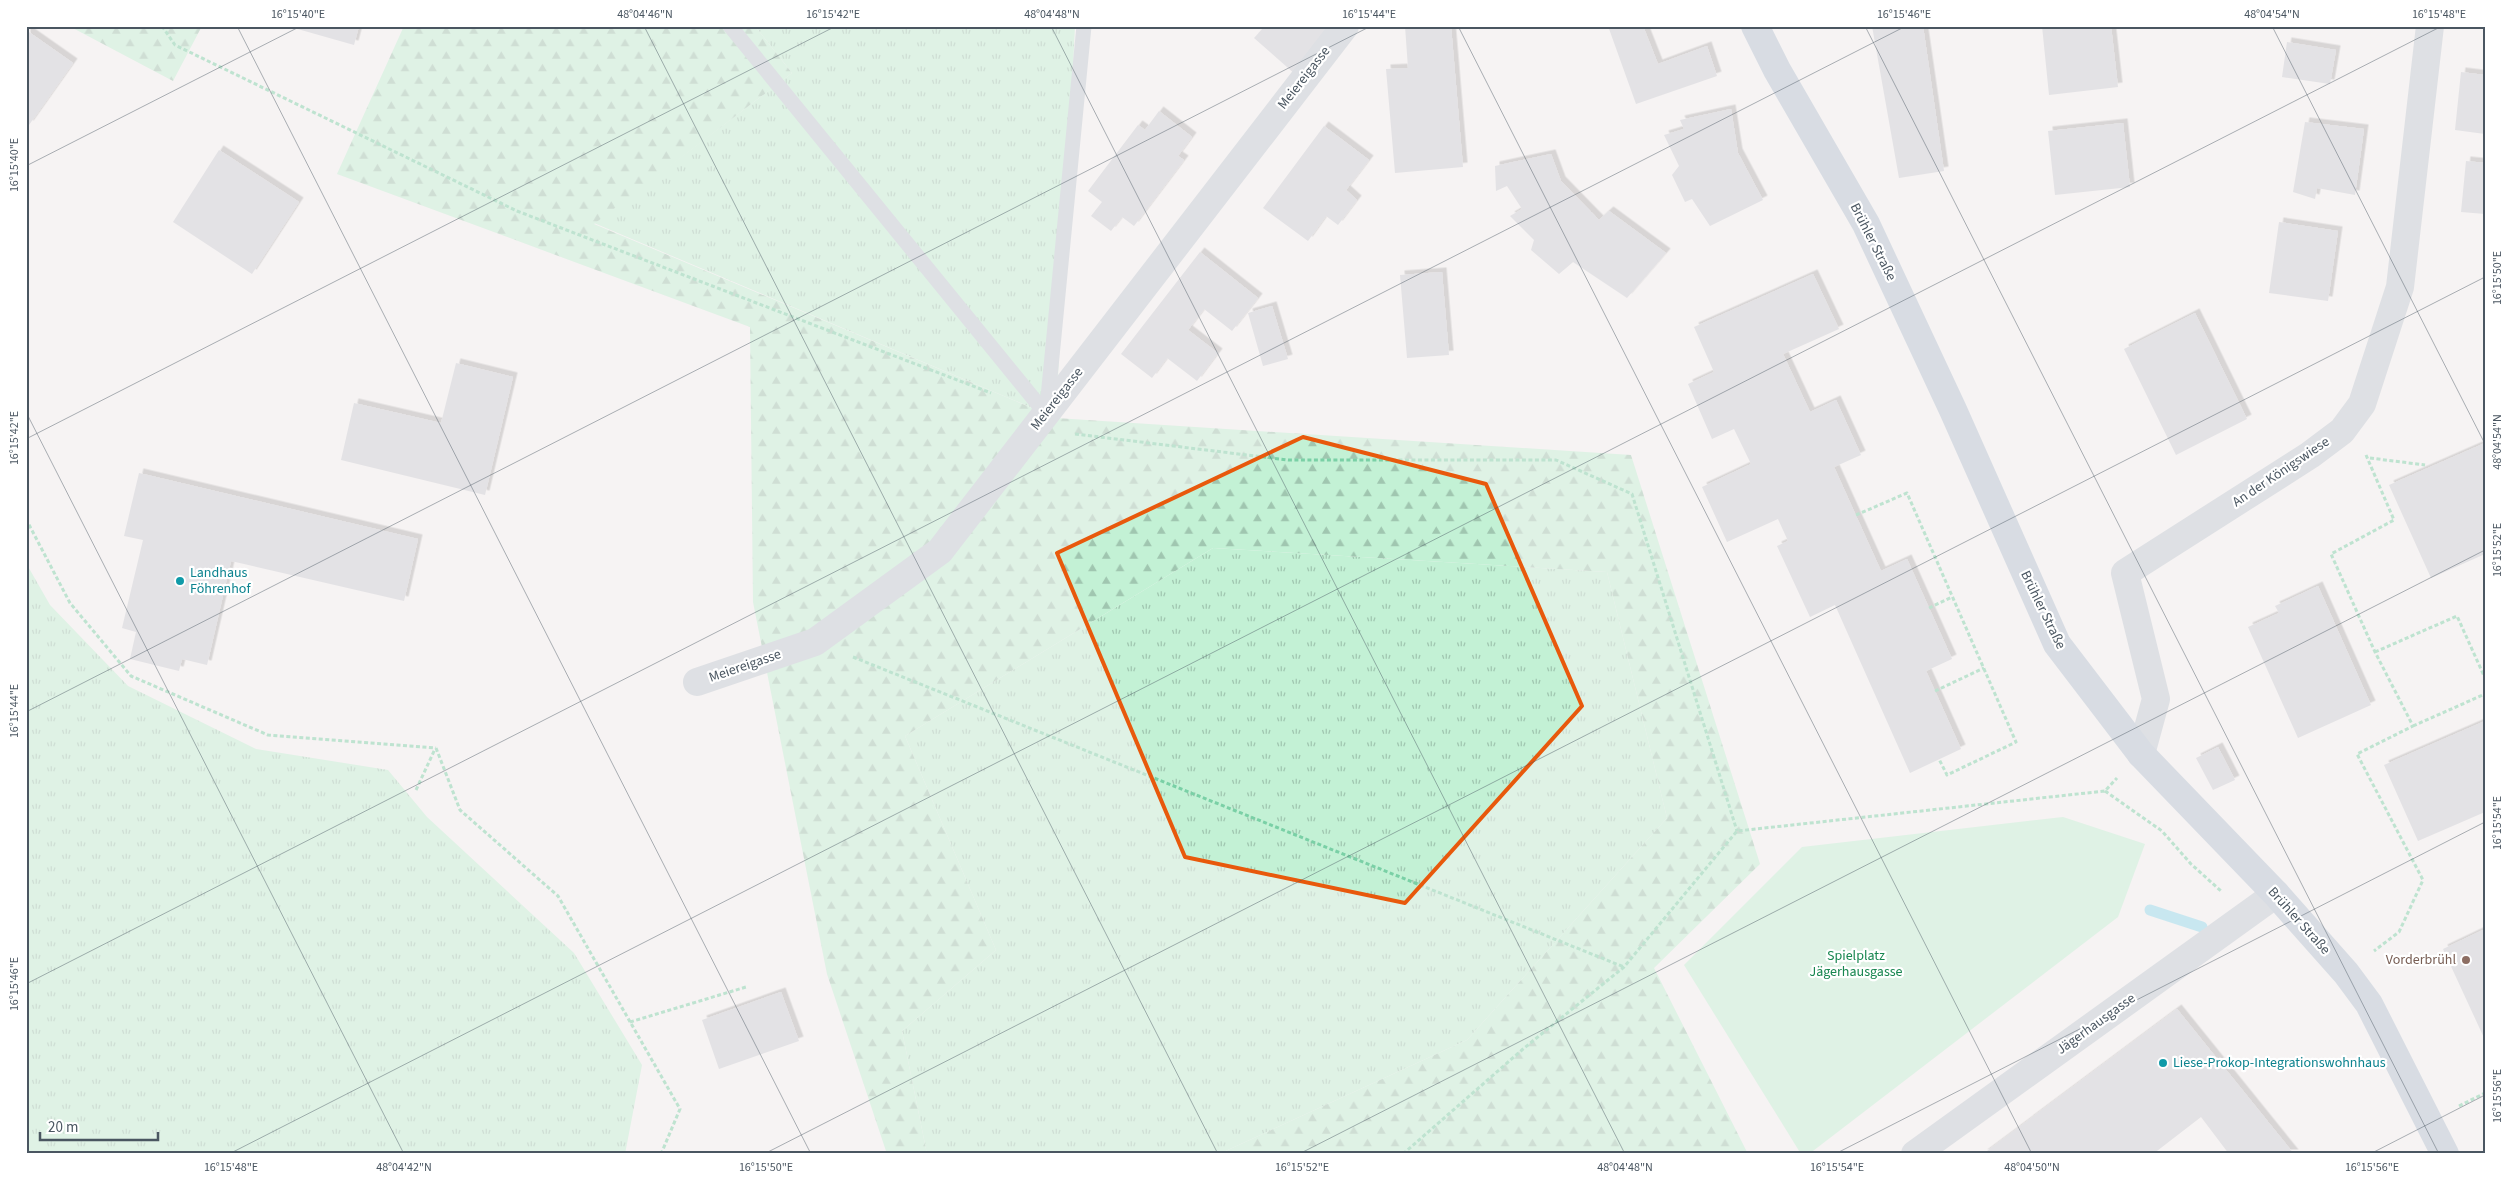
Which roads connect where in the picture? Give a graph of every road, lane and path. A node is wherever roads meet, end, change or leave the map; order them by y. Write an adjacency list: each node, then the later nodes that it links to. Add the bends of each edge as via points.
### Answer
1 (162, 26): 7 (path, via 175,45 517,211)
2 (730, 26): 7 (lane)
3 (1084, 26): 7 (lane)
4 (1345, 26): 7 (street, Meiereigasse)
5 (1755, 26): 24 (main road, Brühler Straße, via 1866,224 2057,644)
6 (2430, 26): 8 (street, An der Königswiese, via 2400,287 2362,404)
7 (1046, 414): 15 (street, Meiereigasse, via 940,551); 27 (path, via 1061,432 1288,460 1556,460 1632,494)
8 (2342, 431): 9 (path); 24 (street, An der Königswiese, via 2310,455 2125,573 2156,700)
9 (2369, 458): 10 (path); 16 (path, via 2394,520 2331,554)
10 (2425, 465)
11 (1856, 515): 13 (path, via 1907,493)
12 (26, 519): 23 (path, via 70,603 131,676 268,735)
13 (1952, 597): 14 (path); 17 (path)
14 (1929, 608)
15 (815, 642): 19 (street, Meiereigasse); 30 (path)
16 (2375, 652): 18 (path, via 2457,616); 22 (path)
17 (1984, 668): 20 (path); 25 (path, via 2016,742 1947,775)
18 (2485, 678)
19 (697, 682)
20 (1935, 691)
21 (2485, 694): 22 (path)
22 (2413, 726): 31 (path, via 2357,754 2423,880 2399,932)
23 (436, 748): 26 (path); 33 (path, via 460,810 558,896)
24 (2141, 754): 28 (main road, Brühler Straße)
25 (1939, 759)
26 (416, 790)
27 (1737, 831): 29 (path, via 2105,791 2162,831 2191,864); 30 (path)
28 (2276, 894): 29 (street, Jägerhausgasse); 31 (main road, Brühler Straße)
29 (2247, 915): 36 (street, Jägerhausgasse)
30 (1624, 967): 35 (path, via 1523,1049)
31 (2346, 973): 37 (main road, Brühler Straße, via 2369,1004)
32 (746, 987): 33 (path)
33 (630, 1022): 34 (path, via 680,1109)
34 (661, 1154)
35 (1403, 1154)
36 (1915, 1154)
37 (2444, 1154)

